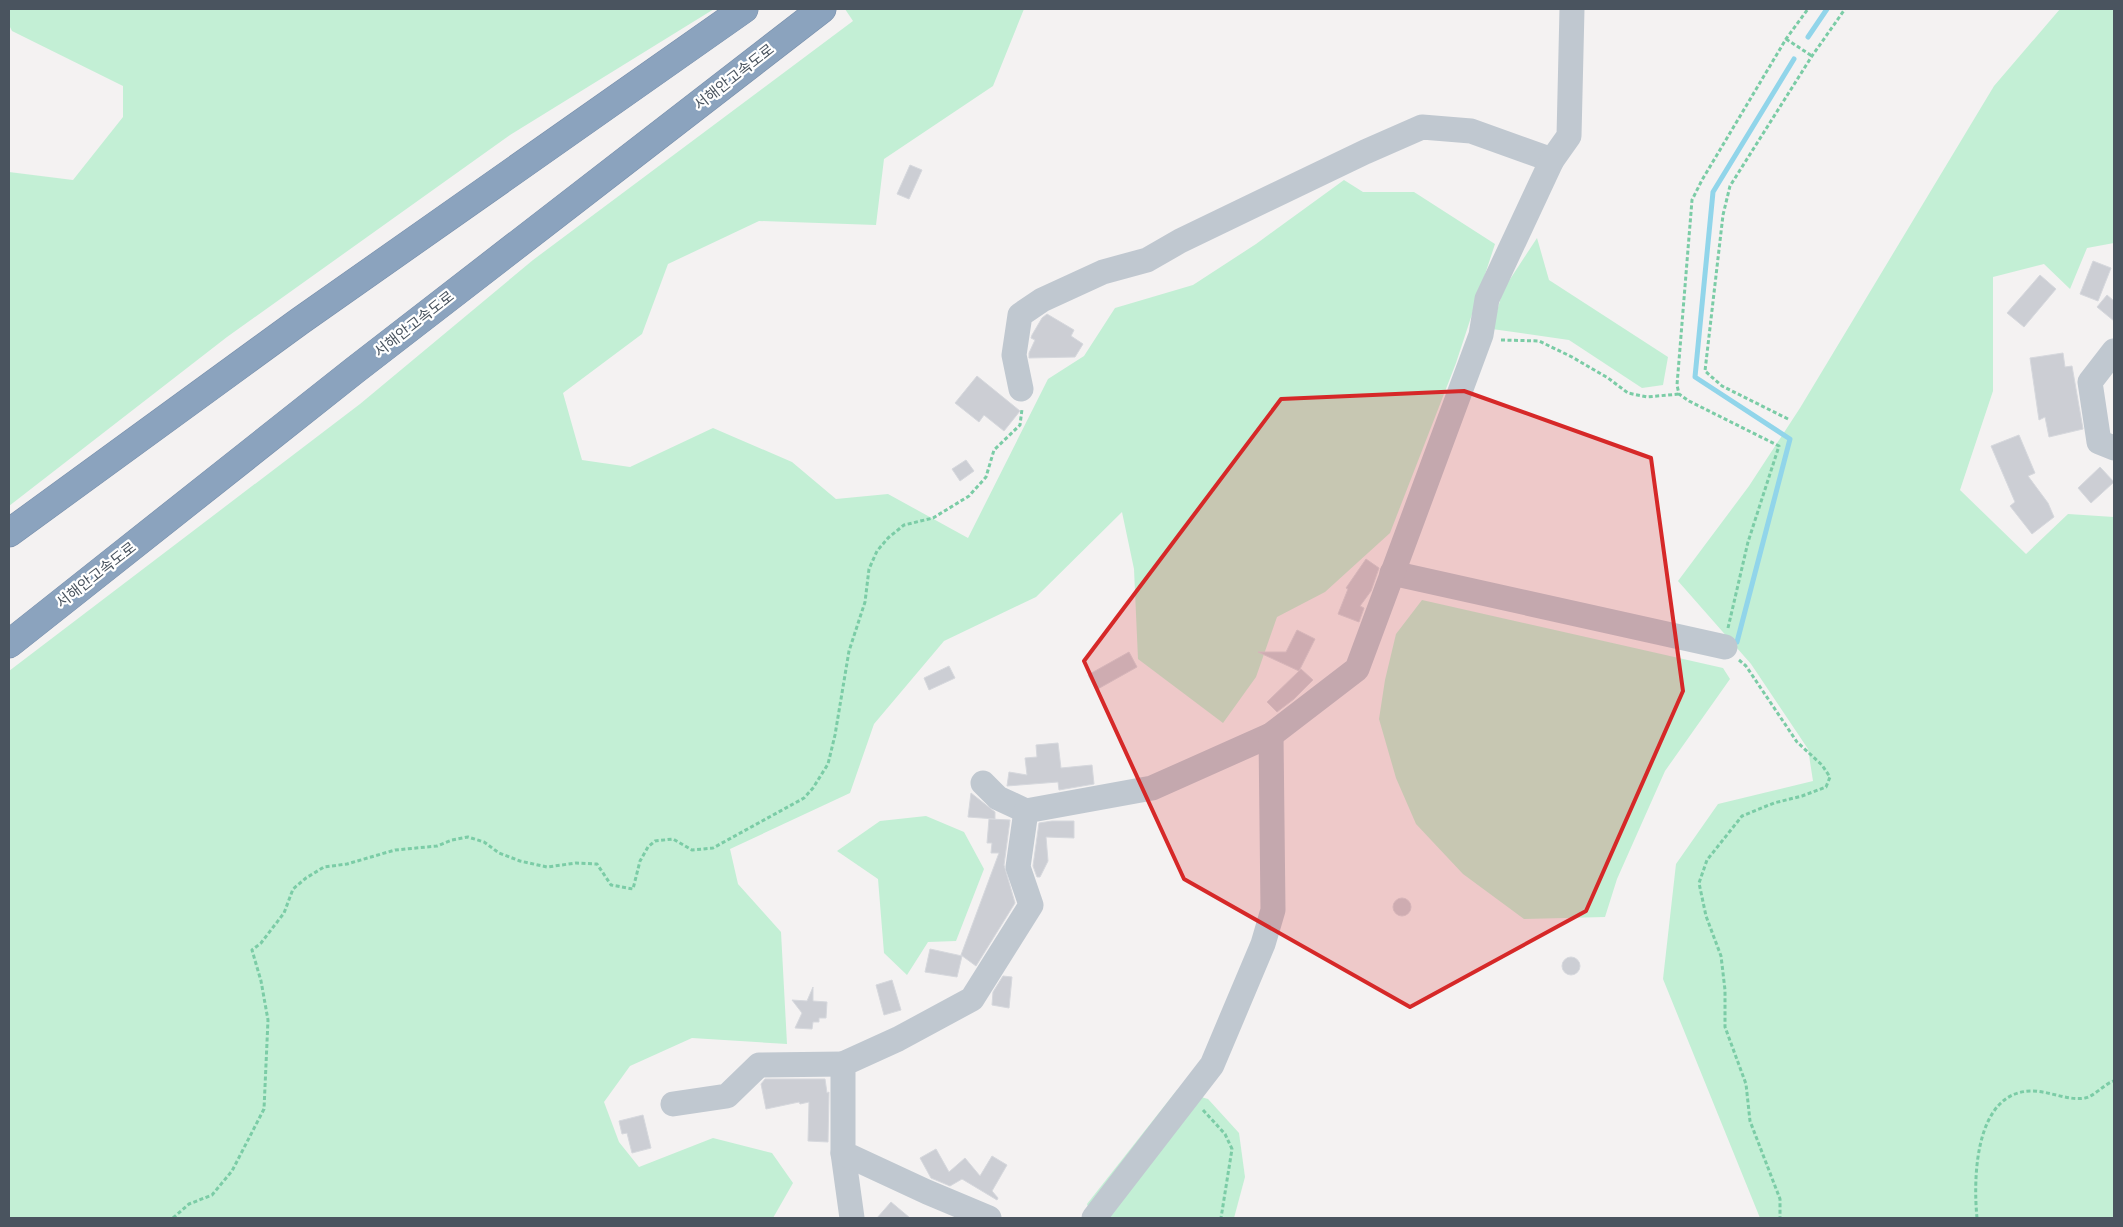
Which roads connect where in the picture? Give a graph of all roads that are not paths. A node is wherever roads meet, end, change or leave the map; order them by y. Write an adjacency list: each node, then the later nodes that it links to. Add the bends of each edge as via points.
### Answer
1 (744, 9): 8 (highway, via 300,321)
2 (822, 9): 10 (highway, 서해안고속도로, via 355,370)
3 (1572, 9): 4 (street, via 1569,136)
4 (1552, 160): 6 (street, via 1471,131 1422,127 1180,241 1147,260 1103,272 1042,300 1020,315 1014,355); 9 (street, via 1487,299 1480,336)
5 (2114, 351): 7 (street, via 2090,382 2099,442)
6 (1021, 389)
7 (2114, 448)
8 (9, 533)
9 (1392, 573): 11 (street); 12 (street, via 1356,669)
10 (9, 644)
11 (1725, 647)
12 (1271, 735): 14 (street, via 1152,788); 20 (street, via 1272,910 1263,944 1212,1065)
13 (983, 783): 14 (street, via 998,798)
14 (1026, 811): 15 (street, via 1018,867 1031,905 972,999)
15 (843, 1064): 16 (street, via 759,1065 727,1096); 17 (street)
16 (673, 1104)
17 (843, 1153): 18 (street); 19 (street)
18 (852, 1218)
19 (989, 1218)
20 (1094, 1218)

